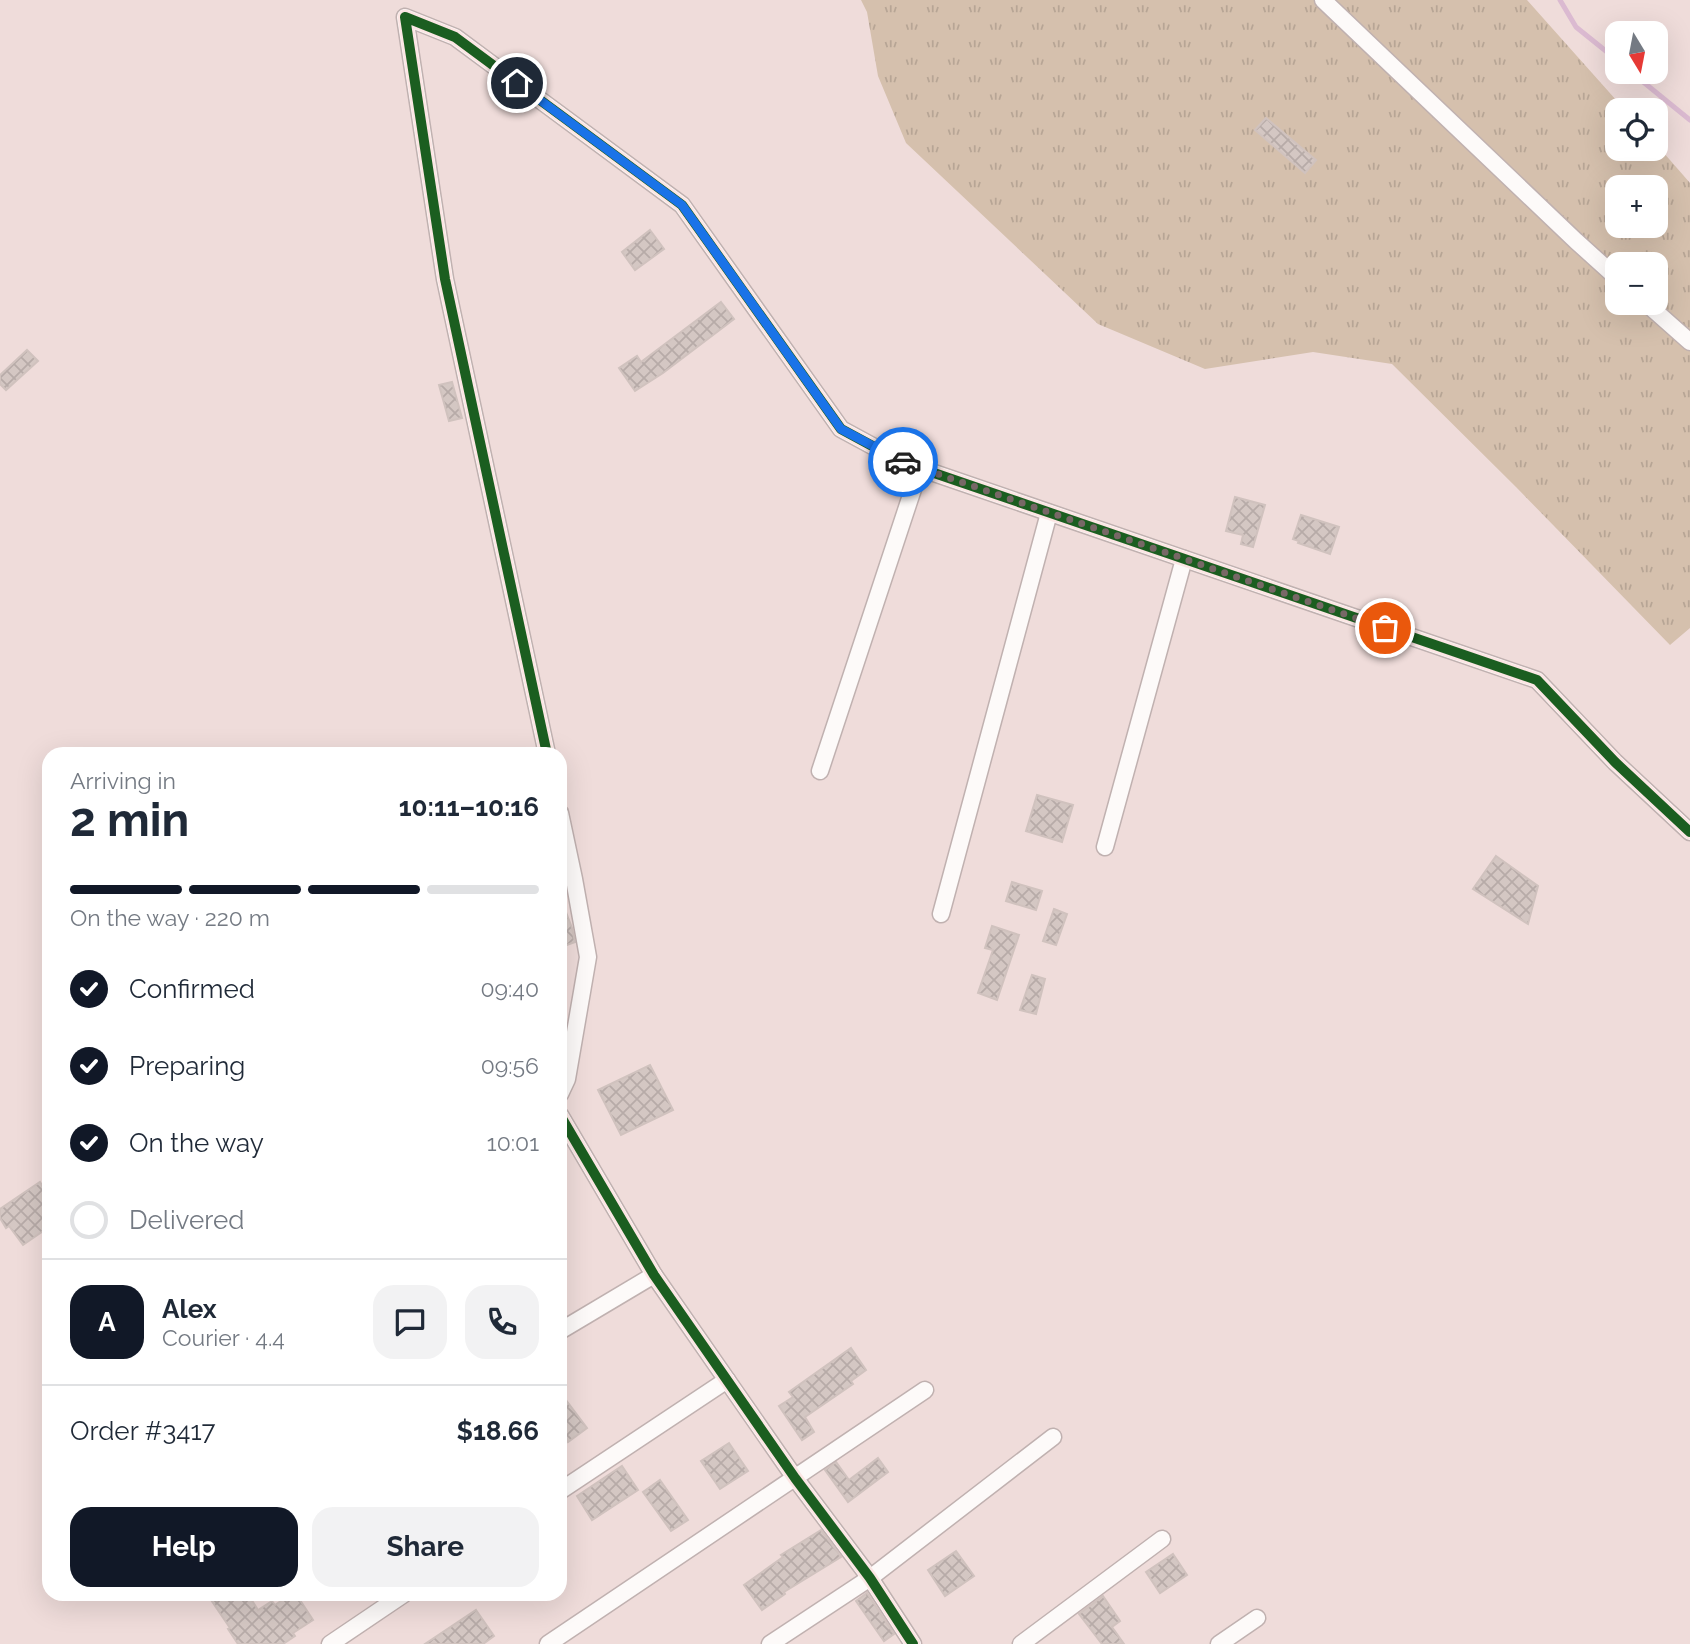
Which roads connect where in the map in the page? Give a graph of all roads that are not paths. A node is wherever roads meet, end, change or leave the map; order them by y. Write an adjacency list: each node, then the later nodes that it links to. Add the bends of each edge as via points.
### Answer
1 (1322, 0): 2 (street)
2 (1605, 267)
3 (1660, 315): 4 (street)
4 (1690, 342)
5 (920, 468): 6 (street); 8 (street, via 841,429 682,205 455,37 405,17 445,279); 9 (street)
6 (1049, 513): 7 (street); 13 (street)
7 (1184, 559): 10 (street, via 1536,680); 12 (street)
8 (545, 747)
9 (820, 771)
10 (1690, 832)
11 (567, 846): 14 (street, via 588,957)
12 (1105, 847)
13 (941, 914)
14 (567, 1079)
15 (567, 1127): 16 (street)
16 (654, 1275): 17 (street); 18 (street)
17 (567, 1327)
18 (727, 1380): 21 (street); 22 (street)
19 (925, 1390): 21 (street)
20 (1054, 1437): 24 (street)
21 (795, 1478): 24 (street); 28 (street)
22 (567, 1486)
23 (1162, 1539): 31 (street)
24 (870, 1578): 29 (street); 30 (street)
25 (394, 1601): 27 (street)
26 (1257, 1618): 32 (street)
27 (330, 1644)
28 (548, 1644)
29 (770, 1644)
30 (913, 1644)
31 (1021, 1644)
32 (1219, 1644)

